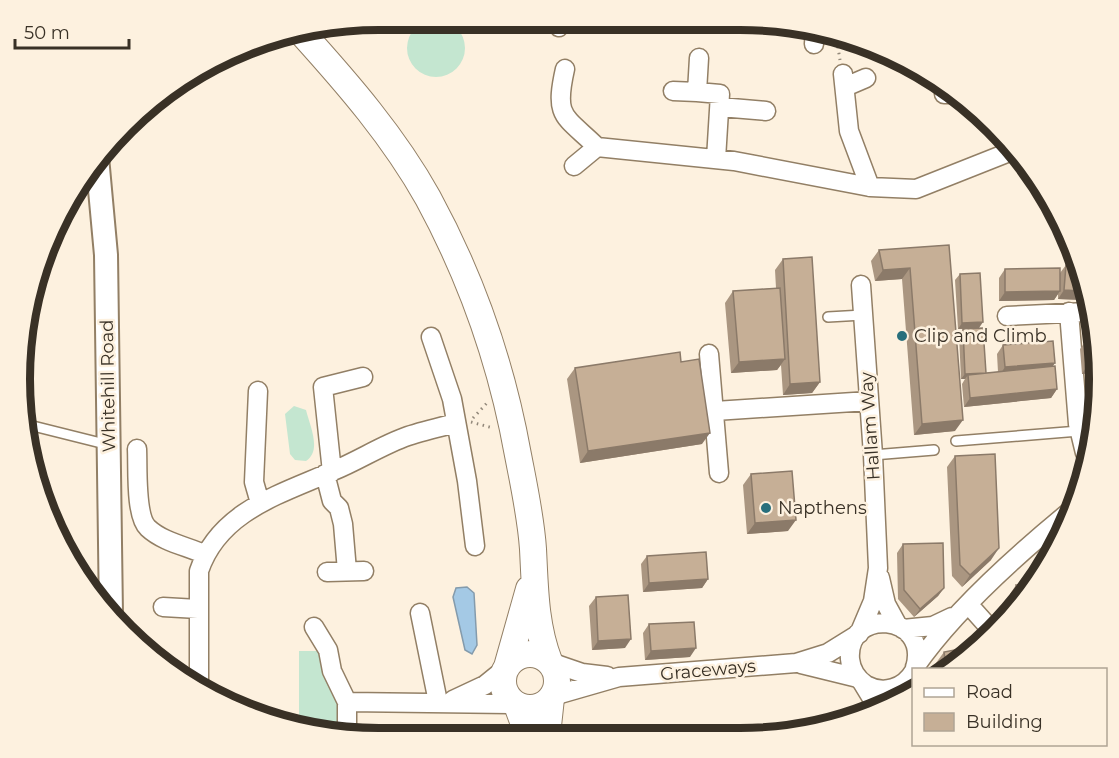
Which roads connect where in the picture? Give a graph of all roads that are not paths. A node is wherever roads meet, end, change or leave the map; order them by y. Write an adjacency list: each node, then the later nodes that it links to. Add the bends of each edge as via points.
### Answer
1 (306, 38): 41 (main road, via 390,140 427,197 457,256 498,368 518,453)
2 (699, 58): 6 (street)
3 (565, 69): 9 (street, via 558,97 565,117)
4 (866, 78): 14 (street, via 844,80 849,131)
5 (673, 91): 6 (street)
6 (698, 92): 7 (street, via 720,94)
7 (720, 106): 8 (street); 11 (street)
8 (766, 111)
9 (597, 147): 11 (street); 12 (street)
10 (1006, 153): 14 (street, via 916,189)
11 (716, 159): 14 (street)
12 (574, 166)
13 (98, 172): 31 (street, Whitehill Road, via 106,255)
14 (870, 187)
15 (861, 285): 17 (street, Hallam Way)
16 (1077, 312): 18 (street); 28 (street)
17 (863, 315): 19 (lane); 24 (street, Hallam Way)
18 (1006, 315)
19 (828, 317)
20 (431, 337): 26 (street)
21 (709, 354): 25 (street)
22 (363, 377): 35 (street, via 323,387)
23 (258, 391): 37 (street, via 254,482)
24 (869, 401): 25 (street); 34 (street, Hallam Way)
25 (715, 411): 36 (street)
26 (463, 422): 35 (street, via 407,437); 39 (street)
27 (33, 426): 31 (lane)
28 (1079, 431): 29 (lane); 30 (street)
29 (956, 441)
30 (1083, 444)
31 (109, 445): 44 (street, Whitehill Road)
32 (137, 449): 40 (street, via 140,516 147,528)
33 (934, 450): 34 (lane)
34 (873, 455): 42 (street, Hallam Way)
35 (329, 473): 37 (street); 43 (street, via 332,501 339,508 355,571)
36 (719, 473)
37 (260, 503): 40 (street, via 224,529)
38 (1059, 519): 45 (street)
39 (475, 546)
40 (204, 554): 47 (street, via 199,571)
41 (533, 567): 53 (main road, via 538,625); 55 (main road)
42 (878, 568): 51 (street, Hallam Way, via 886,604); 52 (street, Hallam Way, via 873,600)
43 (327, 572)
44 (111, 602)
45 (969, 605): 49 (street); 51 (street, via 933,626); 57 (street, via 935,640)
46 (163, 607): 47 (street)
47 (198, 609): 60 (street)
48 (420, 613): 65 (street)
49 (987, 626)
50 (314, 627): 64 (street, via 328,650 332,671)
51 (901, 627): 52 (street, via 881,622); 56 (street, via 916,646)
52 (858, 634): 54 (street, Graceways, via 828,653); 61 (street, via 852,643 850,661)
53 (550, 662): 55 (main road, via 528,654 514,658); 59 (street, Graceways, via 582,673); 62 (main road, via 557,678)
54 (796, 663): 59 (street, Graceways); 61 (street, Graceways, via 837,670)
55 (506, 667): 65 (street, via 475,692); 66 (main road, via 504,689)
56 (913, 668)
57 (915, 668)
58 (912, 672): 61 (street, via 902,684 886,690)
59 (619, 677): 62 (street, Graceways)
60 (199, 678)
61 (860, 680): 63 (street)
62 (552, 697): 66 (main road, via 535,707); 69 (main road)
63 (873, 701)
64 (347, 702): 65 (street); 67 (street)
65 (442, 702): 66 (street)
66 (517, 704): 68 (main road)
67 (347, 726)
68 (526, 728)
69 (549, 728)

